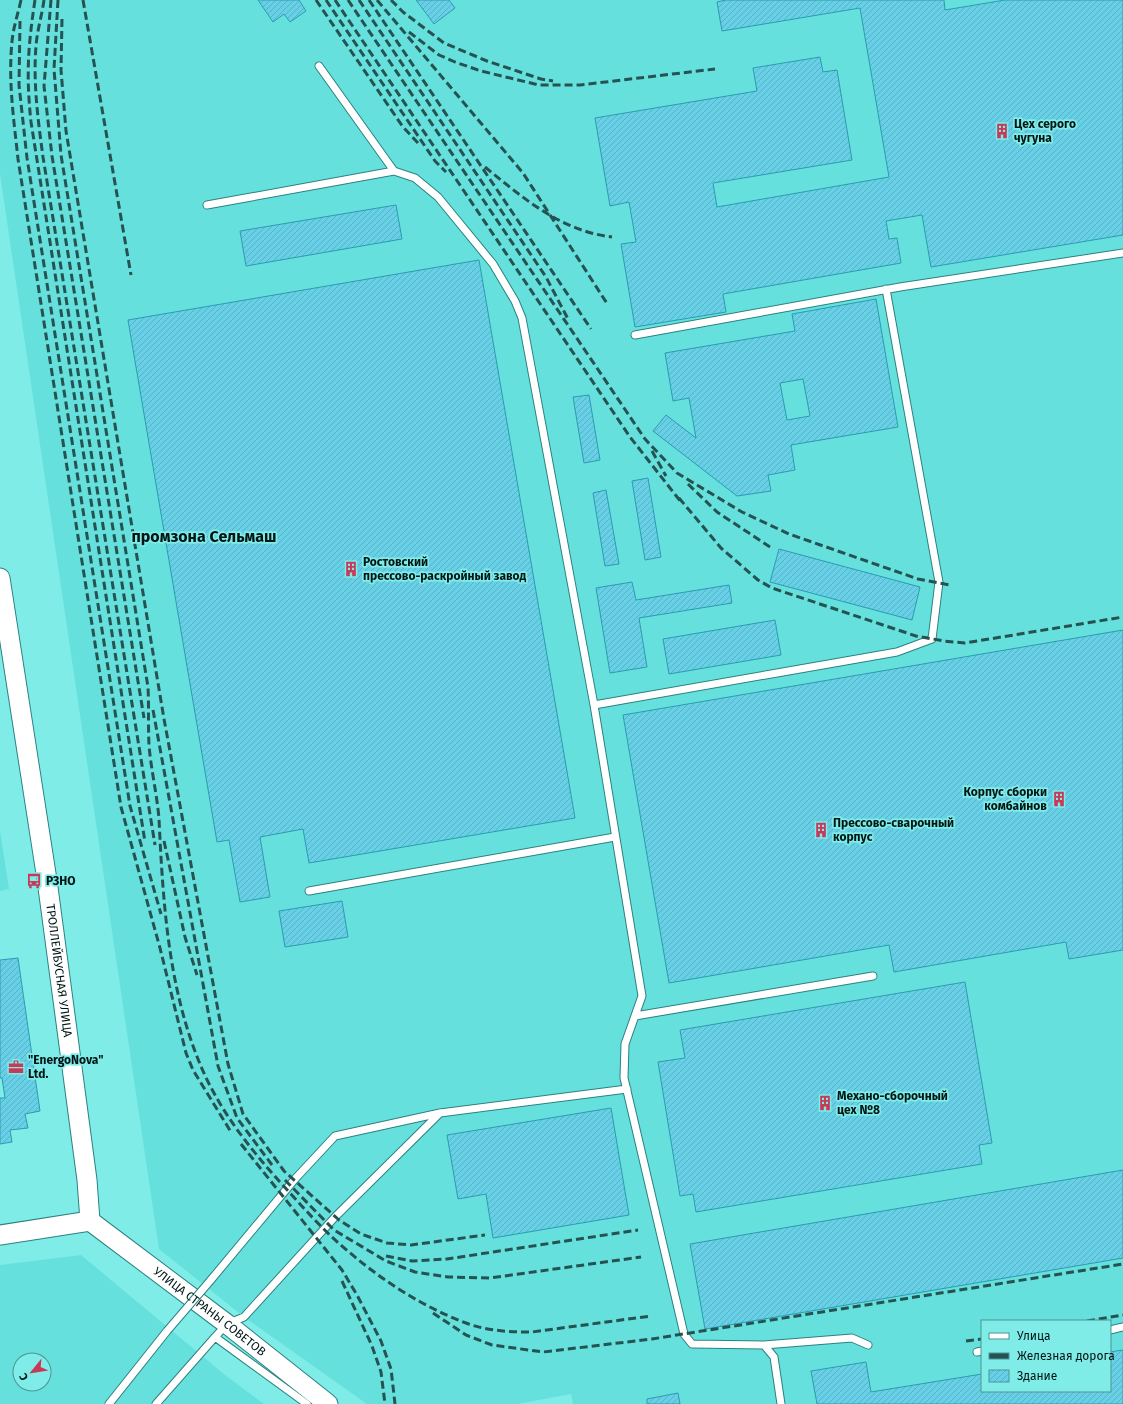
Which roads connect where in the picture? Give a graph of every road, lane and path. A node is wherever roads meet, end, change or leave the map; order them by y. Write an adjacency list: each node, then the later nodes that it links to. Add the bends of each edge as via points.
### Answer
1 (319, 66): 2 (lane)
2 (394, 171): 3 (lane); 8 (lane, via 415,178 438,197 493,264 522,318)
3 (207, 205)
4 (1123, 253): 5 (lane)
5 (886, 290): 6 (lane); 8 (lane, via 939,582 932,639 897,652)
6 (635, 335)
7 (0, 578): 15 (main road, ТРОЛЛЕЙБУСНАЯ УЛИЦА, via 47,880 87,1180)
8 (594, 705): 9 (lane)
9 (615, 837): 10 (lane); 12 (lane, via 642,996)
10 (309, 891)
11 (873, 976): 12 (lane)
12 (635, 1016): 13 (lane, via 625,1044 624,1078)
13 (627, 1088): 14 (lane); 20 (lane, via 684,1334 692,1344)
14 (440, 1113): 19 (lane, via 335,1217 244,1317); 22 (lane, bridge, via 335,1136 295,1179)
15 (90, 1221): 16 (main road); 19 (main road, УЛИЦА СТРАНЫ СОВЕТОВ)
16 (0, 1235)
17 (1123, 1327): 18 (lane)
18 (1111, 1330)
19 (221, 1331): 23 (lane); 24 (lane); 25 (main road, УЛИЦА СТРАНЫ СОВЕТОВ)
20 (764, 1345): 21 (lane, via 852,1338); 26 (lane, via 774,1357)
21 (868, 1345)
22 (109, 1404)
23 (156, 1404)
24 (307, 1404)
25 (328, 1404)
26 (781, 1404)

